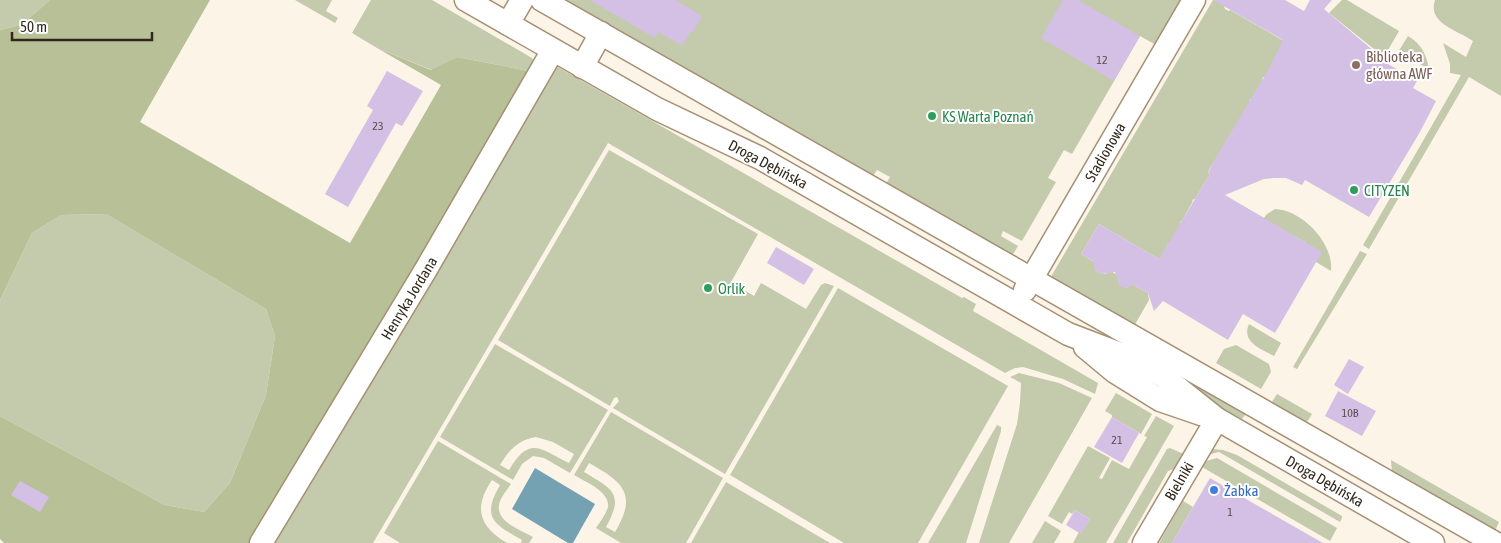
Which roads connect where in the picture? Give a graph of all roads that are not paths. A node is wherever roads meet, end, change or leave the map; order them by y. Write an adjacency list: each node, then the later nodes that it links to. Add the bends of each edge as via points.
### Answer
1 (466, 0): 5 (street, Droga Dębińska)
2 (522, 0): 5 (street)
3 (542, 0): 6 (street)
4 (1194, 0): 11 (street, Stadionowa)
5 (508, 24): 7 (street, Droga Dębińska)
6 (601, 33): 8 (street); 9 (street)
7 (553, 50): 8 (street, Droga Dębińska); 20 (street, Henryka Jordana)
8 (582, 67): 10 (street, Droga Dębińska, via 657,109 760,158)
9 (948, 230): 10 (street); 11 (street)
10 (933, 257): 12 (street, Droga Dębińska)
11 (1032, 278): 12 (street, Stadionowa); 13 (street)
12 (1016, 304): 14 (street, Droga Dębińska, via 1068,334 1115,372 1160,400)
13 (1260, 408): 15 (street); 16 (street)
14 (1216, 419): 15 (street, Droga Dębińska); 21 (street, Bielniki)
15 (1244, 435): 18 (street, Droga Dębińska)
16 (1358, 464): 17 (street); 18 (street)
17 (1377, 475): 19 (street); 23 (street)
18 (1342, 491): 19 (street, Droga Dębińska)
19 (1361, 502): 22 (street, Droga Dębińska)
20 (261, 543)
21 (1144, 543)
22 (1433, 543)
23 (1495, 543)

